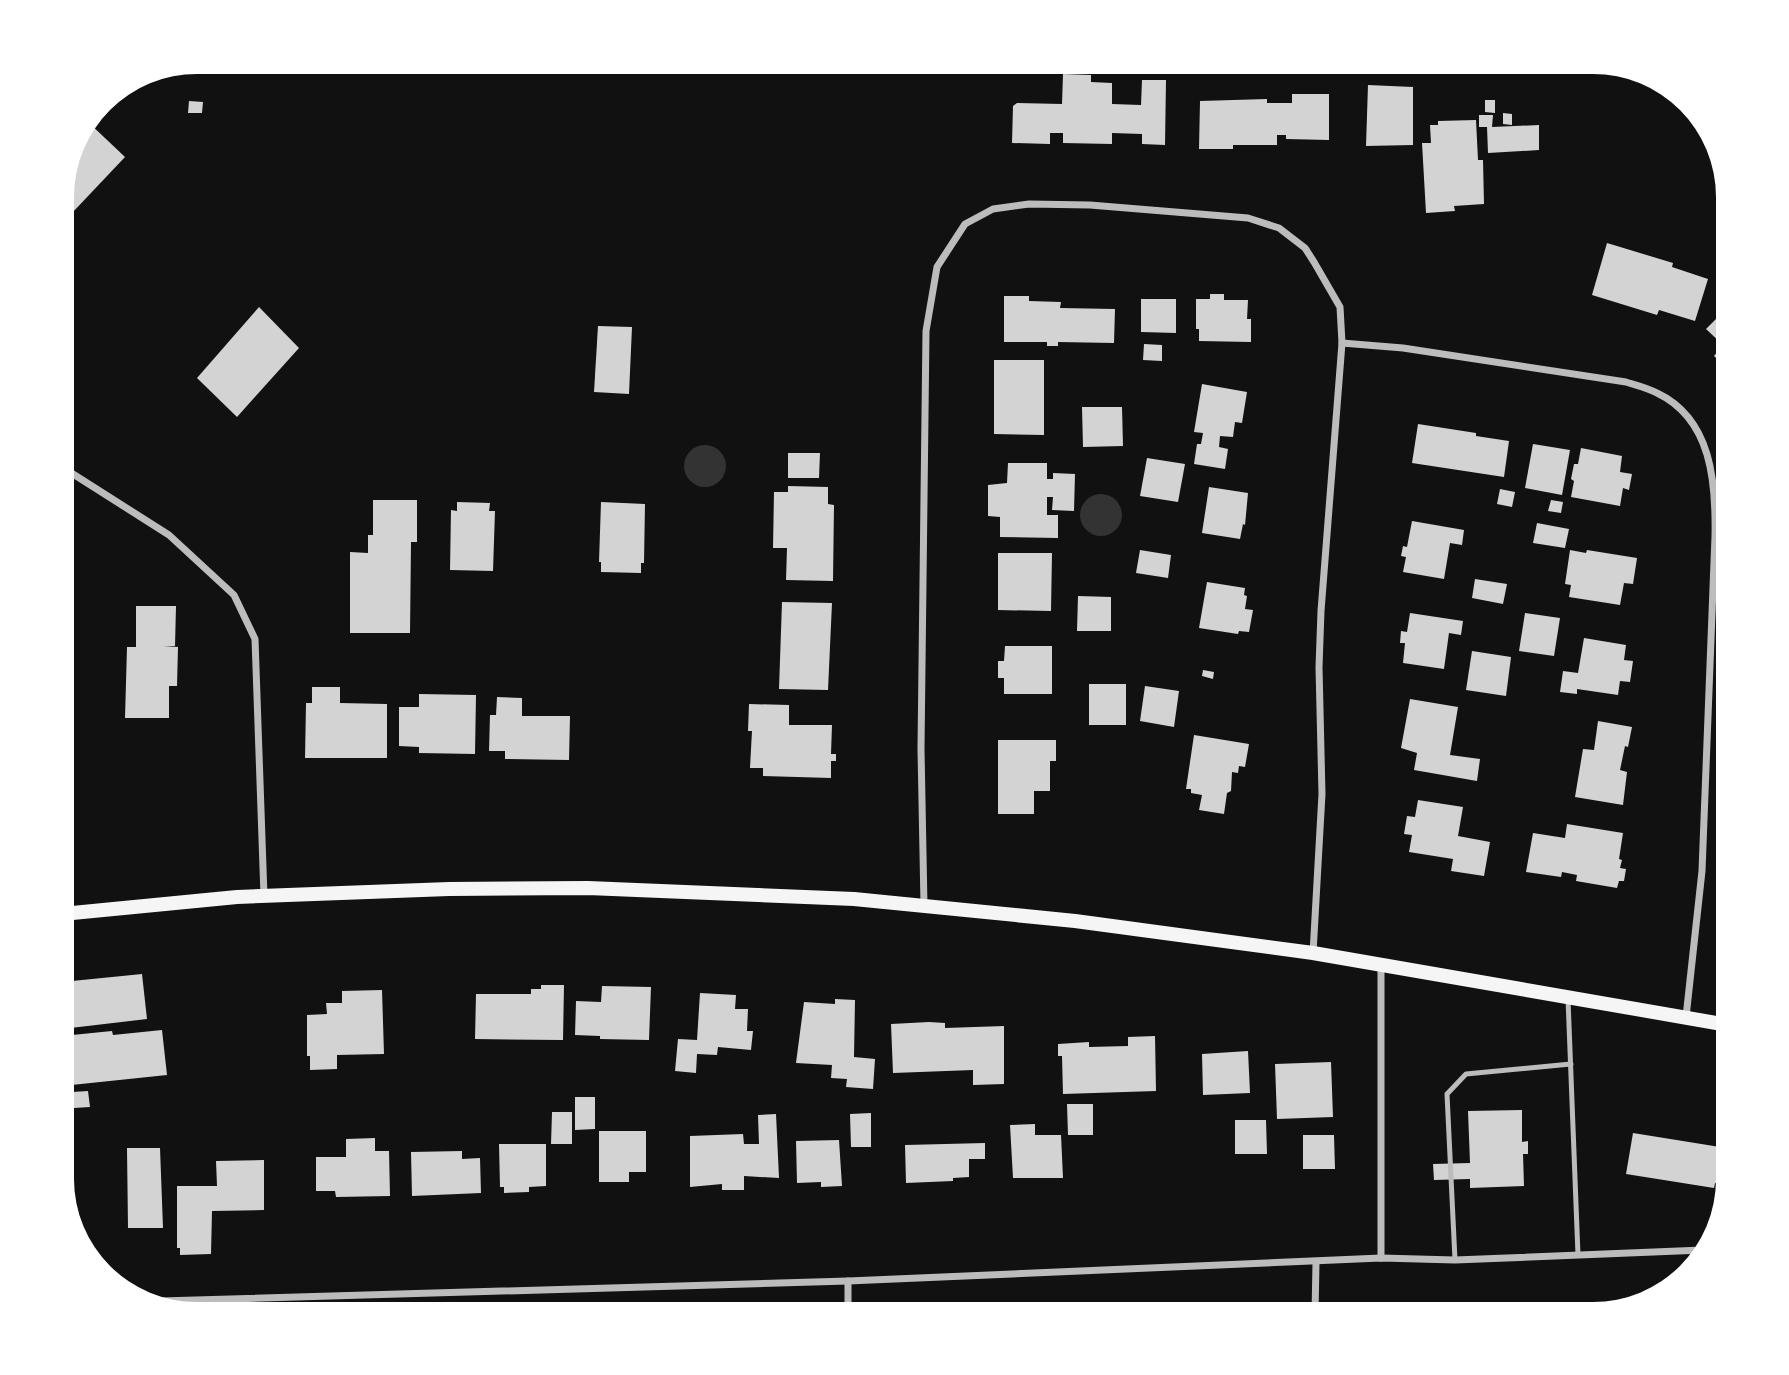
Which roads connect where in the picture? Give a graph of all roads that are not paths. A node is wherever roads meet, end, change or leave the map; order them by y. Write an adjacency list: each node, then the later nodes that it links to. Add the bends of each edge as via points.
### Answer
1 (1342, 344): 4 (street, via 1340,307 1305,248 1279,228 1248,218 1126,206 1029,204 993,209 965,224 937,267 926,331 921,749); 6 (street, via 1321,611 1322,794); 9 (street, via 1403,348 1626,382 1659,393 1691,422 1706,445 1715,508 1702,871)
2 (74, 475): 3 (street, via 169,535 234,595 255,639)
3 (264, 896): 4 (main road, via 588,888); 5 (main road)
4 (924, 905): 6 (main road)
5 (74, 913)
6 (1313, 953): 7 (main road)
7 (1381, 966): 8 (main road); 14 (street)
8 (1568, 998): 9 (main road); 11 (lane)
9 (1686, 1017): 10 (main road)
10 (1716, 1023)
11 (1571, 1064): 13 (lane); 15 (lane, via 1466,1074 1447,1094)
12 (1692, 1250): 13 (street)
13 (1578, 1255): 15 (street)
14 (1381, 1258): 15 (street); 16 (street)
15 (1455, 1259)
16 (1316, 1263): 17 (street); 21 (street)
17 (848, 1281): 18 (street); 20 (street)
18 (229, 1300): 19 (street)
19 (185, 1301)
20 (848, 1302)
21 (1315, 1302)

